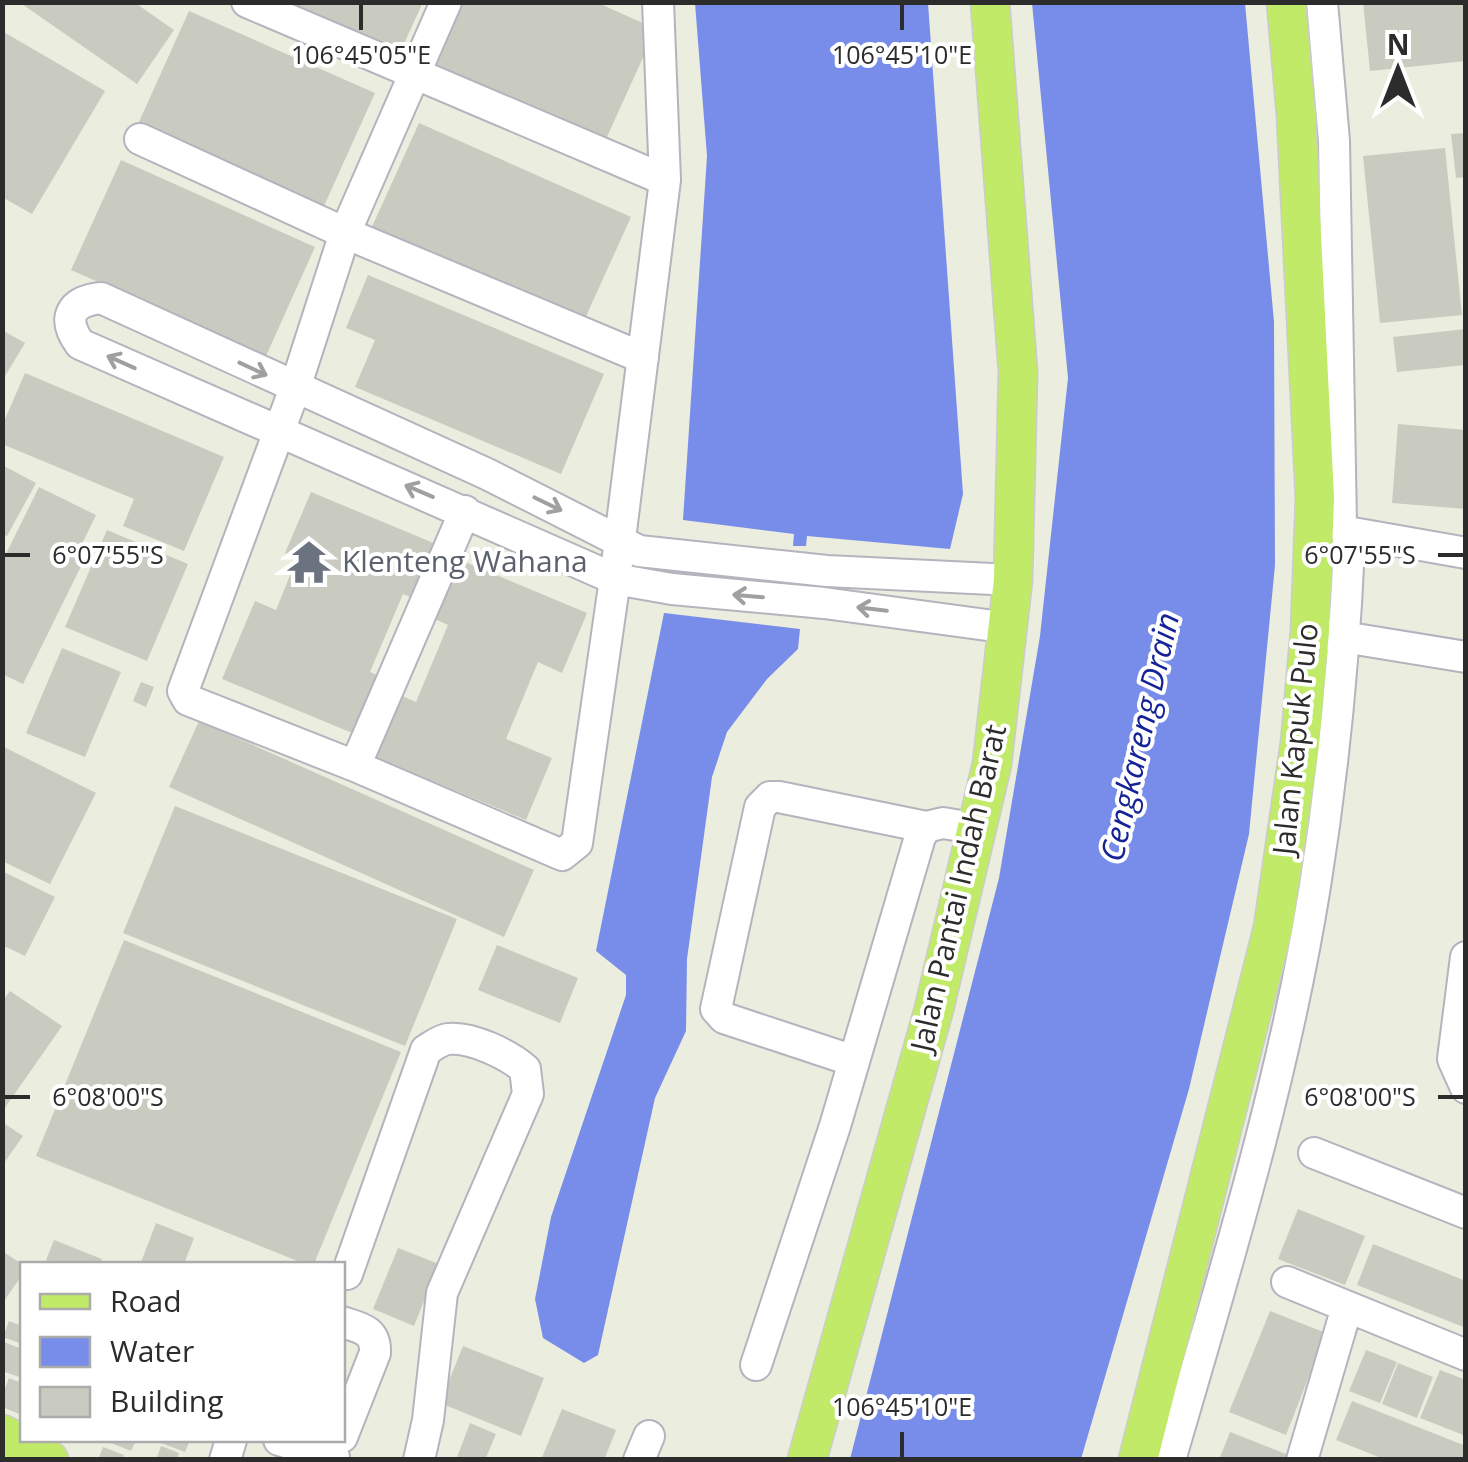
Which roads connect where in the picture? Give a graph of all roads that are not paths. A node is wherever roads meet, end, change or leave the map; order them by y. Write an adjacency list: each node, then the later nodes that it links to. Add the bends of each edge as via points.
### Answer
1 (248, 2): 7 (street)
2 (446, 2): 7 (street)
3 (658, 2): 9 (street)
4 (990, 2): 19 (main road, Jalan Pantai Indah Barat, via 1018,372)
5 (1286, 2): 15 (main road, Jalan Kapuk Pulo)
6 (1322, 2): 15 (street, via 1334,141)
7 (415, 74): 9 (street); 10 (street)
8 (140, 139): 10 (street)
9 (665, 180): 11 (street)
10 (344, 233): 11 (street); 12 (street)
11 (643, 358): 16 (street)
12 (295, 388): 13 (street); 13 (street, one-way to 12, via 80,344 72,334 74,307 101,298); 16 (street, one-way to 16)
13 (277, 431): 14 (street, one-way to 13); 23 (street, via 184,695)
14 (465, 511): 18 (street); 23 (street)
15 (1335, 518): 17 (street); 21 (main road, Jalan Kapuk Pulo)
16 (620, 541): 18 (street); 19 (street, via 639,552 678,558)
17 (1466, 553)
18 (615, 579): 20 (street, one-way to 18); 23 (street, via 577,843 570,851 562,855)
19 (1013, 580): 20 (main road, Jalan Pantai Indah Barat)
20 (1009, 628): 25 (main road, Jalan Pantai Indah Barat)
21 (1328, 635): 22 (street); 45 (main road, Jalan Kapuk Pulo, via 1300,743 1273,928); 46 (street, Jalan Kapuk Pulo, via 1334,746 1314,889 1287,1023)
22 (1466, 657)
23 (355, 766)
24 (926, 826): 25 (street); 27 (street); 27 (street, via 779,796 760,807 716,1009 724,1018)
25 (978, 828): 44 (main road, Jalan Pantai Indah Barat, via 934,1010)
26 (1466, 957): 28 (street, via 1453,1059)
27 (854, 1061): 36 (street)
28 (1466, 1088)
29 (1314, 1153): 30 (street)
30 (1466, 1214)
31 (346, 1274): 43 (street, via 426,1050 445,1039 463,1040 515,1060 525,1069 528,1094 442,1293)
32 (1287, 1282): 33 (street)
33 (1347, 1307): 35 (street); 41 (street)
34 (345, 1323): 37 (street, via 367,1330 376,1342)
35 (1466, 1355)
36 (756, 1365)
37 (345, 1430)
38 (2, 1434): 42 (main road)
39 (294, 1442): 40 (street)
40 (338, 1448)
41 (1313, 1456)
42 (49, 1460)
43 (419, 1460)
44 (807, 1460)
45 (1138, 1460)
46 (1170, 1460)

